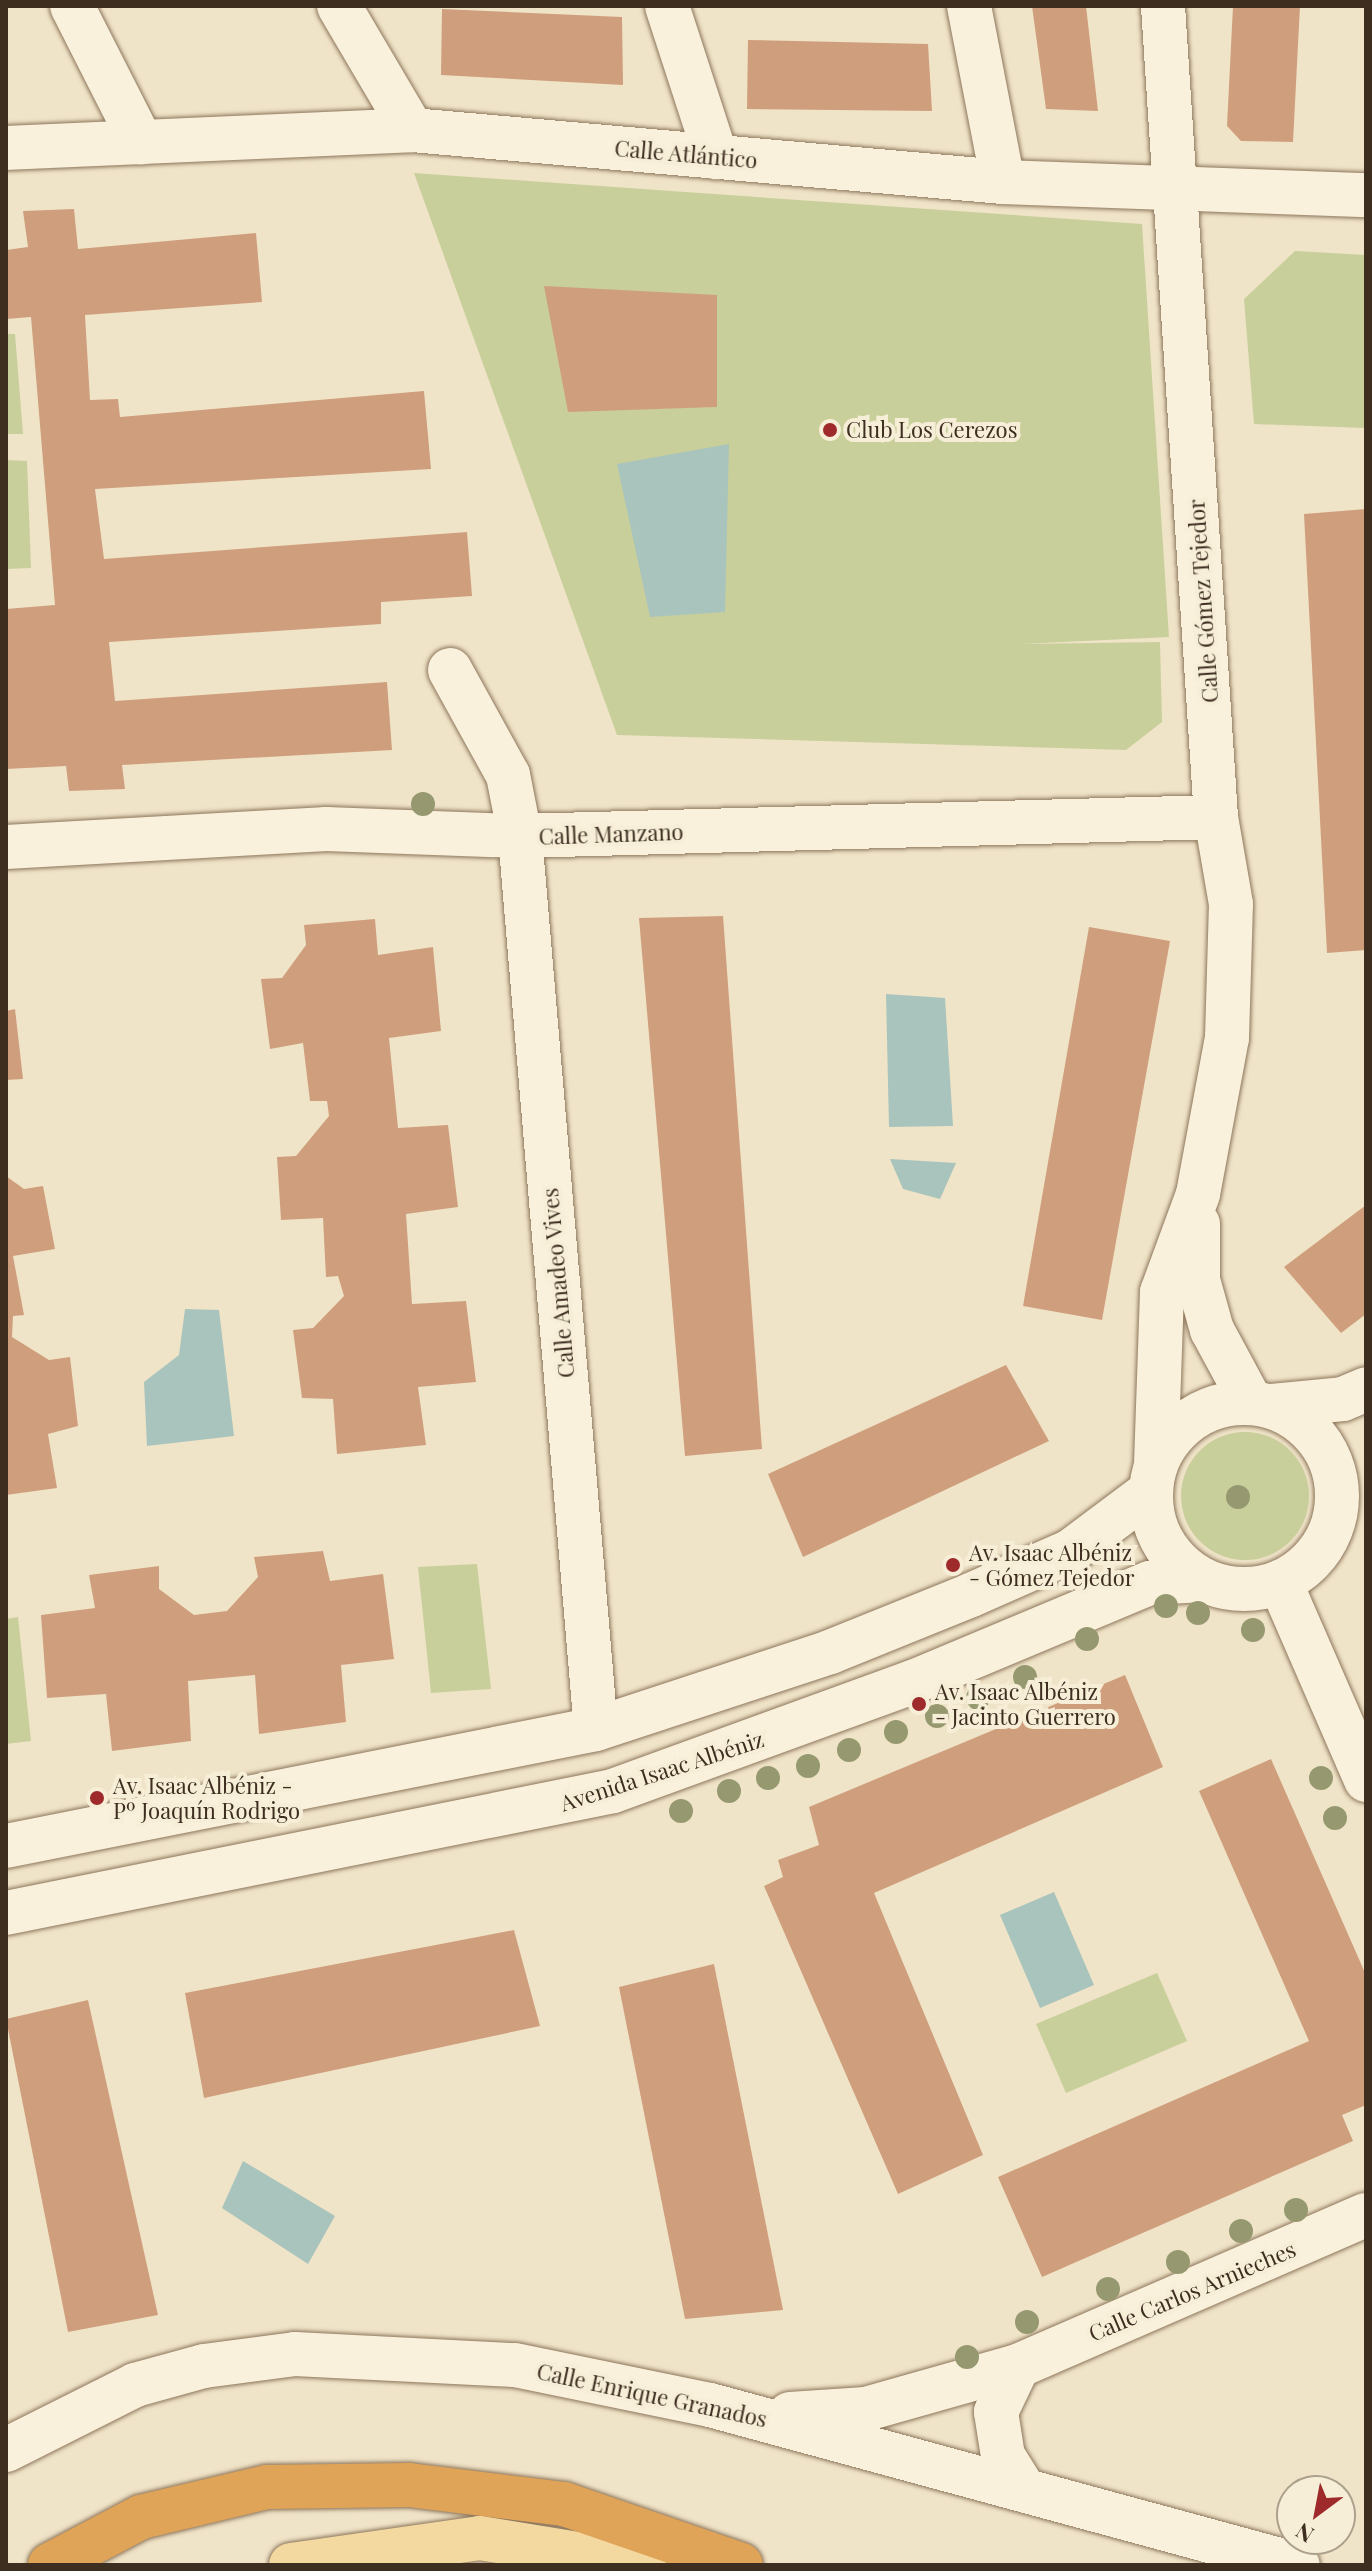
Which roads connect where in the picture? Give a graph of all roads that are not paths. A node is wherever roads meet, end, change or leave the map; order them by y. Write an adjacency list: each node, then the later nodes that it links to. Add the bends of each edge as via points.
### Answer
1 (72, 6): 7 (street)
2 (339, 6): 6 (street)
3 (667, 6): 9 (street)
4 (969, 6): 10 (street)
5 (1163, 6): 11 (street, Calle Gómez Tejedor)
6 (412, 130): 7 (street, Calle Atlántico); 9 (street, Calle Atlántico)
7 (141, 142): 8 (street, Calle Atlántico)
8 (6, 148)
9 (716, 157): 10 (street, Calle Atlántico)
10 (1003, 182): 11 (street, Calle Atlántico)
11 (1171, 193): 12 (street, Calle Atlántico); 14 (street, Calle Gómez Tejedor)
12 (1366, 195)
13 (450, 670): 15 (street, Calle Amadeo Vives, via 508,775)
14 (1216, 817): 15 (street, Calle Manzano); 17 (street, Calle Gómez Tejedor, via 1231,904 1227,1038)
15 (520, 836): 16 (street, Calle Manzano, via 326,829); 24 (street, Calle Amadeo Vives)
16 (6, 847)
17 (1198, 1194): 19 (street, Calle Gómez Tejedor, via 1198,1280 1212,1330); 21 (street, Calle Gómez Tejedor, via 1162,1292)
18 (1366, 1389): 19 (street, via 1343,1399)
19 (1261, 1404): 20 (street, via 1315,1434); 21 (street, via 1193,1417)
20 (1351, 1470): 23 (street, via 1326,1541 1307,1566)
21 (1153, 1478): 22 (street, via 1164,1543); 24 (street, via 1071,1551 830,1652)
22 (1203, 1580): 23 (street, via 1255,1589); 27 (street, Avenida Isaac Albéniz, via 1150,1583 913,1682 613,1791)
23 (1280, 1582): 25 (street)
24 (596, 1729): 26 (street)
25 (1366, 1780)
26 (6, 1846)
27 (6, 1913)
28 (1366, 2215): 29 (street, Calle Carlos Arnieches)
29 (1018, 2366): 30 (street, Calle Carlos Arnieches, via 866,2409 791,2414); 32 (street, via 996,2412 1003,2456)
30 (710, 2405): 31 (street, Calle Enrique Granados, via 515,2365 295,2354 135,2385); 32 (street, Calle Enrique Granados)
31 (6, 2450)
32 (1023, 2488): 37 (street, Calle Enrique Granados)
33 (50, 2565): 36 (highway, via 141,2517 267,2487 409,2485 564,2504)
34 (291, 2565): 35 (main road, via 480,2538)
35 (645, 2565)
36 (741, 2565)
37 (1298, 2565)

